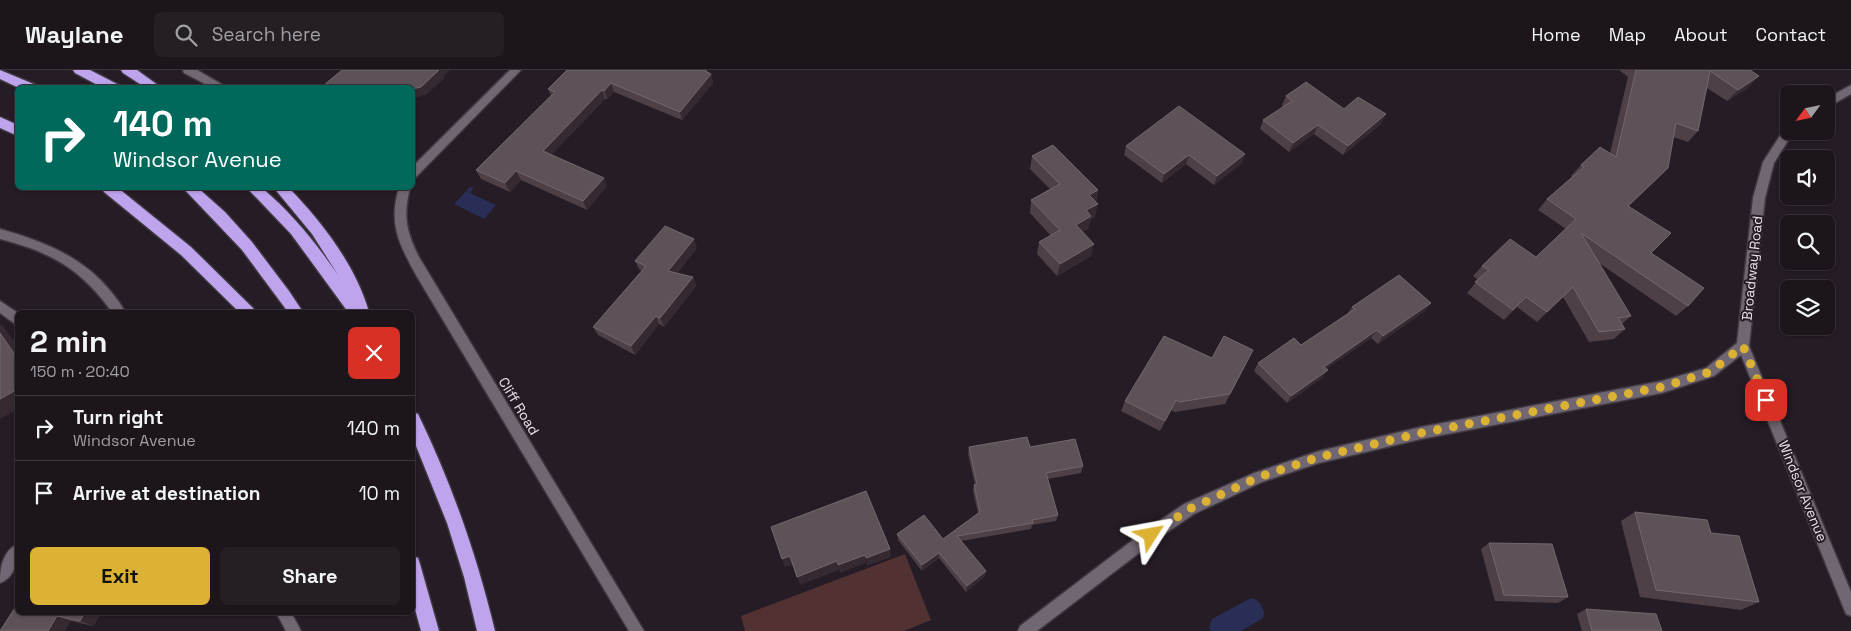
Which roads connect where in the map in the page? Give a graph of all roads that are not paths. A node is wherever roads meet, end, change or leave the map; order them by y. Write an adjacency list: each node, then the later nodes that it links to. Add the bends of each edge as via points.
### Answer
1 (79, 70): 7 (highway)
2 (127, 70): 8 (highway)
3 (188, 70): 9 (street)
4 (516, 70): 15 (street)
5 (0, 74): 6 (highway)
6 (25, 85)
7 (109, 85)
8 (151, 85)
9 (217, 85)
10 (1851, 89): 11 (street)
11 (1835, 99)
12 (0, 122): 13 (highway)
13 (15, 130)
14 (1783, 140): 29 (street, Broadway Road, via 1770,162 1759,198)
15 (415, 171)
16 (110, 190): 24 (highway, via 186,251)
17 (192, 190): 25 (highway, via 227,222)
18 (256, 190): 26 (highway, via 318,257)
19 (283, 190): 27 (highway, via 340,264)
20 (404, 190): 40 (street, Cliff Road, via 399,214 406,241 439,302)
21 (0, 234): 23 (street, via 38,247 84,271)
22 (0, 306): 28 (street)
23 (118, 310)
24 (246, 310)
25 (295, 310)
26 (355, 310)
27 (361, 310)
28 (15, 318)
29 (1743, 346): 34 (street, Windsor Avenue); 36 (street, via 1710,372 1662,387 1421,433 1319,457 1259,477 1189,509)
30 (415, 426): 39 (highway, via 453,514)
31 (15, 556): 32 (street)
32 (0, 576)
33 (417, 586): 38 (highway)
34 (1851, 609)
35 (285, 615): 37 (street)
36 (1031, 629)
37 (294, 631)
38 (430, 631)
39 (486, 631)
40 (636, 631)

